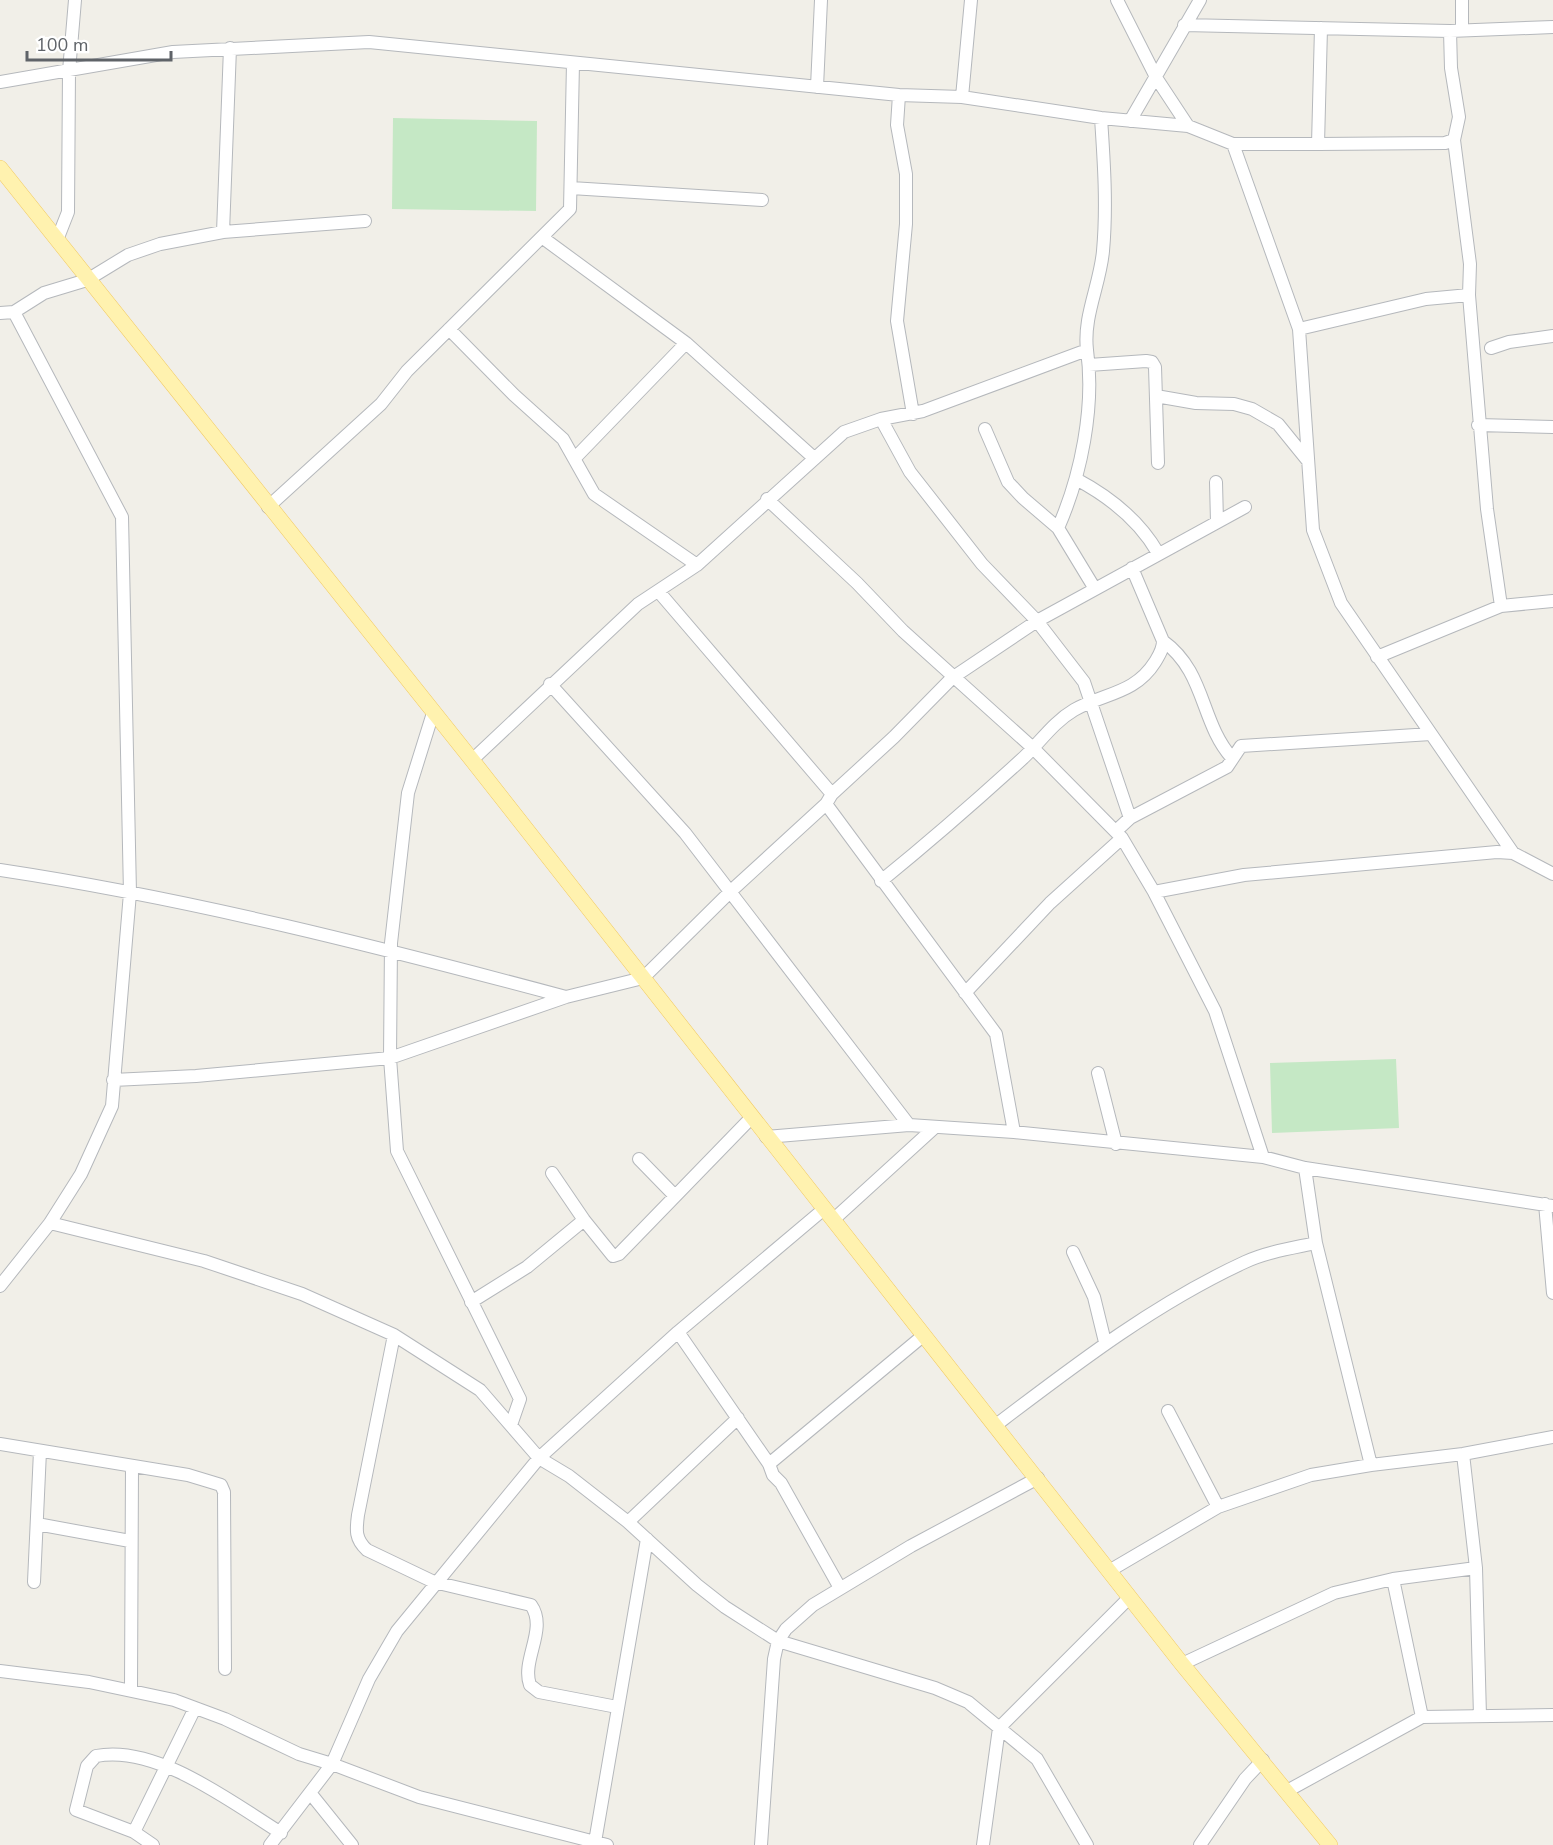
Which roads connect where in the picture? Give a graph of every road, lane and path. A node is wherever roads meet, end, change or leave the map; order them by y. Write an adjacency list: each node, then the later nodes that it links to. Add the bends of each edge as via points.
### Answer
1 (75, 0): 13 (street)
2 (821, 0): 16 (street)
3 (971, 0): 18 (street)
4 (1117, 0): 14 (street)
5 (1200, 0): 7 (street)
6 (1462, 0): 10 (street)
7 (1184, 25): 9 (street); 14 (street)
8 (1553, 27): 10 (street)
9 (1321, 28): 10 (street); 24 (street)
10 (1456, 31): 22 (street, via 1451,68 1459,117)
11 (230, 48): 12 (street, via 369,42); 13 (street, via 173,52); 29 (street)
12 (573, 63): 16 (street); 26 (street)
13 (69, 71): 15 (street); 31 (street, via 68,212)
14 (1157, 79): 20 (street); 21 (street)
15 (0, 82)
16 (817, 87): 17 (street)
17 (899, 95): 18 (street); 44 (street, via 897,125 906,174 906,224 897,321)
18 (962, 97): 19 (street)
19 (1101, 118): 20 (street); 41 (street, via 1103,254 1085,332)
20 (1130, 121): 21 (street)
21 (1188, 126): 23 (street)
22 (1454, 140): 24 (street); 33 (street, via 1470,264)
23 (1233, 144): 24 (street); 37 (street)
24 (1318, 144)
25 (0, 168): 31 (main road)
26 (571, 188): 27 (street); 30 (street, via 570,209)
27 (762, 200)
28 (365, 221): 29 (street)
29 (223, 232): 32 (street, via 160,244 128,255)
30 (543, 238): 36 (street); 39 (street)
31 (57, 240): 32 (main road)
32 (87, 280): 34 (street, via 45,293); 56 (main road)
33 (1469, 295): 37 (street, via 1434,298); 46 (street)
34 (14, 312): 35 (street); 87 (street, via 122,517)
35 (0, 313)
36 (449, 329): 49 (street, via 563,439); 56 (street, via 381,404)
37 (1299, 329): 51 (street)
38 (1553, 336): 40 (street)
39 (686, 343): 49 (street); 50 (street)
40 (1491, 348)
41 (1087, 350): 42 (street); 44 (street)
42 (1089, 364): 43 (street, via 1152,362); 53 (street, via 1083,448)
43 (1156, 396): 51 (street, via 1252,409 1278,424); 52 (street)
44 (913, 414): 45 (street)
45 (881, 419): 50 (street, via 844,432); 67 (street, via 910,472 982,564)
46 (1479, 425): 47 (street); 66 (street)
47 (1553, 427)
48 (985, 429): 59 (street, via 1008,482)
49 (575, 458): 61 (street, via 594,494)
50 (814, 458): 55 (street)
51 (1308, 461): 69 (street, via 1317,544 1341,603)
52 (1158, 463)
53 (1076, 479): 59 (street); 60 (street, via 1131,516)
54 (1216, 482): 58 (street)
55 (767, 500): 61 (street); 70 (street)
56 (268, 507): 73 (main road)
57 (1245, 507): 58 (street)
58 (1217, 522): 60 (street)
59 (1058, 528): 63 (street)
60 (1158, 554): 62 (street)
61 (697, 565): 64 (street)
62 (1132, 568): 63 (street); 68 (street)
63 (1095, 589): 67 (street)
64 (659, 592): 71 (street, via 638,604); 78 (street)
65 (1553, 601): 66 (street)
66 (1502, 606): 69 (street)
67 (1036, 621): 70 (street); 72 (street, via 1084,682)
68 (1163, 641): 72 (street, via 1146,676 1121,692); 76 (street, via 1187,664 1202,692 1214,733)
69 (1377, 657): 74 (street)
70 (952, 678): 75 (street); 78 (street)
71 (550, 684): 77 (street); 85 (street, via 685,833)
72 (1091, 702): 75 (street, via 1053,724); 79 (street)
73 (433, 713): 77 (main road); 88 (street, via 408,793)
74 (1431, 734): 76 (street, via 1251,744 1241,746); 81 (street)
75 (1034, 749): 80 (street); 84 (street)
76 (1232, 758): 79 (street, via 1227,767)
77 (472, 760): 89 (main road)
78 (829, 799): 84 (street); 85 (street)
79 (1130, 818): 80 (street)
80 (1119, 834): 86 (street); 90 (street)
81 (1513, 853): 83 (street); 86 (street, via 1244,874)
82 (0, 870): 87 (street)
83 (1553, 874)
84 (881, 881): 90 (street)
85 (731, 891): 89 (street); 96 (street)
86 (1154, 892): 101 (street, via 1215,1011)
87 (130, 893): 88 (street, via 228,911); 94 (street)
88 (391, 952): 91 (street); 92 (street)
89 (643, 978): 91 (street); 95 (main road)
90 (965, 993): 98 (street, via 996,1034)
91 (566, 997): 92 (street)
92 (390, 1058): 94 (street); 114 (street, via 397,1151)
93 (1098, 1073): 100 (street)
94 (113, 1080): 109 (street, via 112,1106 81,1174)
95 (751, 1118): 99 (main road); 105 (street)
96 (909, 1125): 97 (street); 99 (street)
97 (934, 1128): 98 (street); 107 (street)
98 (1014, 1132): 100 (street)
99 (766, 1137): 107 (main road)
100 (1116, 1144): 101 (street)
101 (1263, 1157): 103 (street)
102 (639, 1159): 105 (street)
103 (1305, 1168): 106 (street); 110 (street)
104 (552, 1173): 108 (street)
105 (675, 1196): 108 (street, via 613,1256)
106 (1549, 1205): 113 (street)
107 (828, 1215): 115 (street); 117 (main road)
108 (584, 1220): 114 (street, via 527,1267)
109 (50, 1223): 112 (street); 116 (street, via 204,1261 302,1294)
110 (1316, 1243): 118 (street, via 1247,1260); 129 (street)
111 (1073, 1252): 118 (street, via 1094,1297)
112 (0, 1286)
113 (1553, 1293)
114 (471, 1302): 121 (street, via 520,1399)
115 (678, 1332): 120 (street); 127 (street)
116 (394, 1335): 121 (street, via 480,1390); 141 (street, via 358,1515 357,1538 367,1550)
117 (924, 1335): 122 (main road); 128 (street)
118 (1105, 1342): 122 (street)
119 (1168, 1411): 132 (street)
120 (738, 1418): 128 (street); 133 (street)
121 (511, 1425): 127 (street)
122 (996, 1425): 131 (main road)
123 (1553, 1437): 126 (street)
124 (0, 1444): 125 (street)
125 (40, 1451): 130 (street); 134 (street)
126 (1463, 1454): 129 (street); 137 (street)
127 (539, 1458): 133 (street); 141 (street)
128 (769, 1464): 142 (street)
129 (1371, 1465): 132 (street, via 1311,1475)
130 (132, 1466): 136 (street); 146 (street, via 216,1481 224,1492)
131 (1038, 1478): 138 (main road); 142 (street)
132 (1218, 1507): 138 (street)
133 (628, 1522): 135 (street)
134 (37, 1524): 136 (street); 140 (street)
135 (647, 1539): 144 (street, via 697,1585); 149 (street)
136 (130, 1541): 148 (street)
137 (1476, 1568): 139 (street); 152 (street)
138 (1109, 1571): 143 (main road)
139 (1393, 1579): 145 (street, via 1334,1593); 153 (street)
140 (34, 1582)
141 (434, 1582): 149 (street, via 531,1605 537,1622 530,1685 539,1692); 156 (street, via 397,1630 369,1679)
142 (840, 1588): 144 (street, via 796,1618)
143 (1129, 1598): 145 (main road); 154 (street)
144 (778, 1641): 154 (street, via 935,1688 968,1702); 166 (street)
145 (1182, 1664): 155 (main road)
146 (225, 1669)
147 (0, 1671): 148 (street)
148 (131, 1690): 150 (street)
149 (617, 1707): 162 (street)
150 (195, 1708): 156 (street, via 299,1754); 157 (street)
151 (1553, 1715): 152 (street)
152 (1480, 1716): 153 (street)
153 (1422, 1717): 158 (street)
154 (999, 1728): 167 (street); 168 (street, via 1037,1759)
155 (1263, 1760): 158 (main road); 169 (street, via 1245,1779)
156 (332, 1764): 159 (street); 162 (street, via 419,1797)
157 (168, 1767): 160 (street); 160 (street, via 127,1754 96,1756 87,1766 76,1810); 161 (street)
158 (1287, 1791): 170 (main road)
159 (311, 1794): 161 (street); 165 (street)
160 (134, 1832): 163 (street)
161 (281, 1833): 164 (street)
162 (601, 1843)
163 (153, 1845)
164 (270, 1845)
165 (352, 1845)
166 (761, 1845)
167 (983, 1845)
168 (1087, 1845)
169 (1200, 1845)
170 (1330, 1845)

